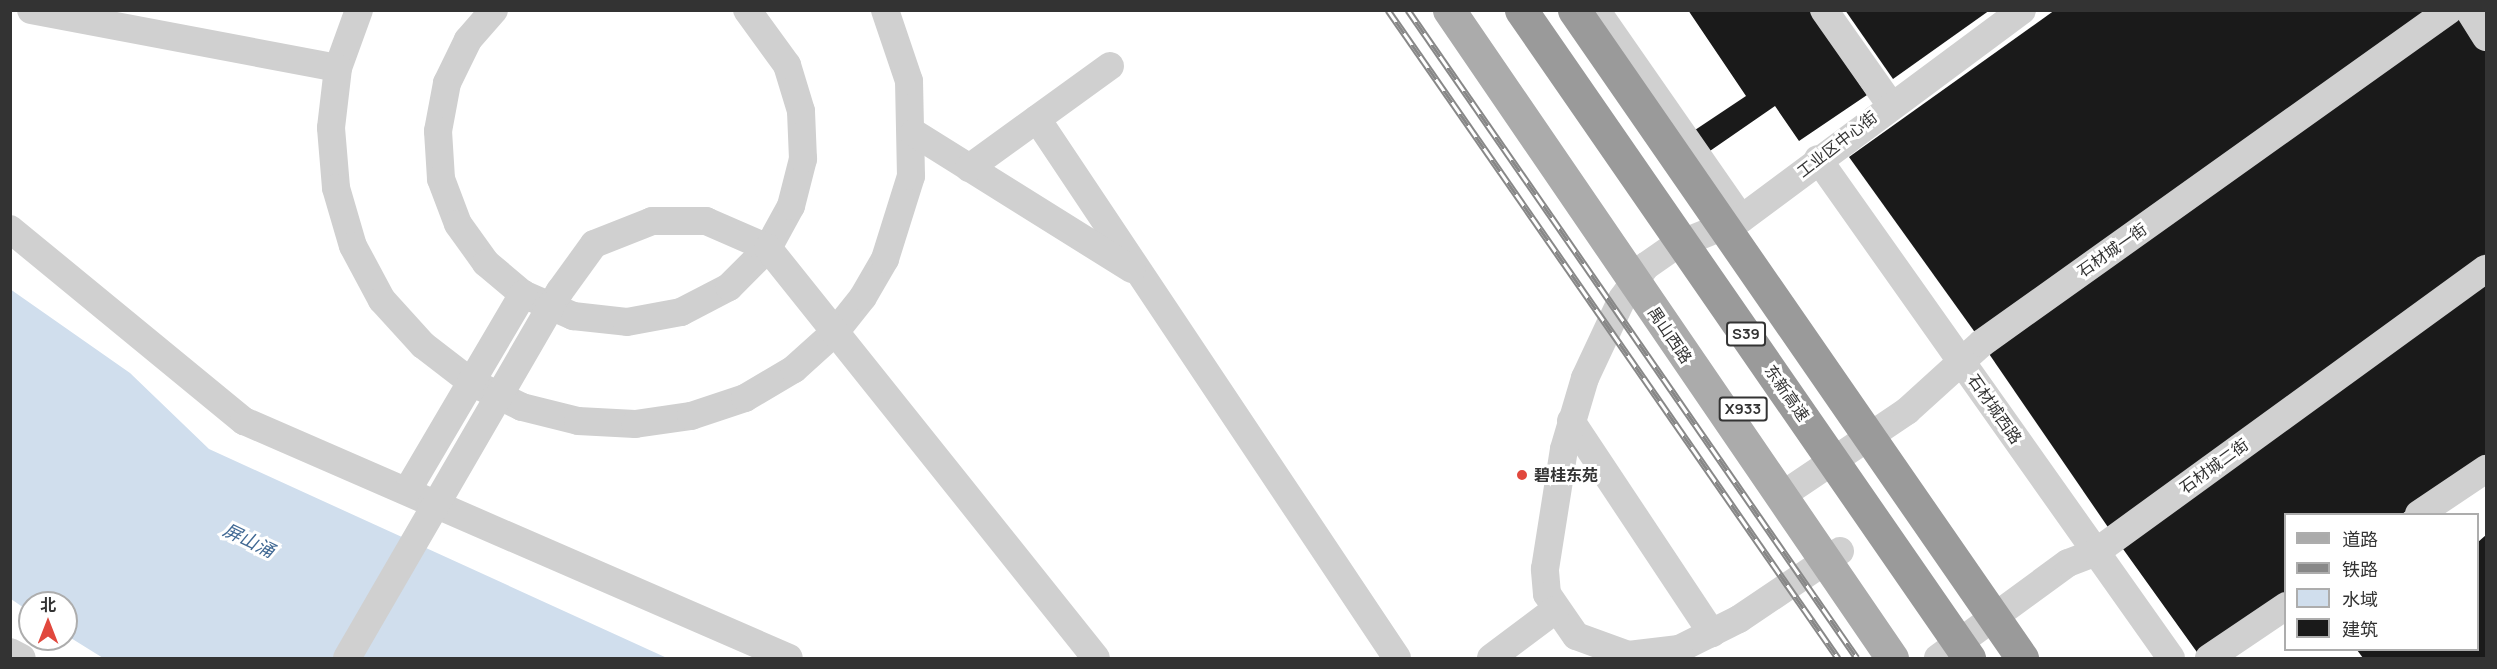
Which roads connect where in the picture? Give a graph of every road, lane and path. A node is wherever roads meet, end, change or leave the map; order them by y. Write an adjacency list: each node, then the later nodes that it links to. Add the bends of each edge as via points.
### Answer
1 (31, 10): 17 (street)
2 (359, 10): 17 (street)
3 (494, 10): 29 (street, via 468,40 447,83 438,130 441,178 464,232 486,263)
4 (747, 10): 25 (street, via 787,65 801,111 803,159 791,206)
5 (885, 10): 20 (street, via 909,81)
6 (1449, 10): 27 (main road, 禺山西路 / X933)
7 (1472, 10): 27 (main road, 禺山西路 / X933)
8 (1521, 10): 53 (highway, 东新高速 / S39, bridge)
9 (1574, 10): 54 (highway, S39, bridge)
10 (1596, 10): 23 (street)
11 (1824, 10): 18 (street)
12 (2022, 10): 18 (street, 工业区中心街)
13 (2449, 10): 31 (street, 石材城一街)
14 (2469, 10): 15 (street)
15 (2487, 37)
16 (1110, 66): 19 (street)
17 (338, 68): 32 (street, via 331,128 334,168 353,246 389,307 423,345)
18 (1890, 104): 21 (street, 工业区中心街)
19 (1037, 119): 22 (street); 28 (street)
20 (914, 133): 22 (street); 30 (street, via 911,176 893,239 863,297)
21 (1818, 159): 23 (street, 工业区中心街); 31 (street, 石材城西路)
22 (969, 168): 28 (street)
23 (1741, 219): 27 (street, 工业区中心街, via 1676,246)
24 (10, 229): 35 (street, via 244,421)
25 (768, 248): 29 (street, via 720,292 681,312 627,322 573,316); 30 (street); 45 (street, bridge, via 706,221 652,221 594,244 560,291)
26 (2487, 269): 38 (street, 石材城二街)
27 (1640, 273): 33 (street, via 1585,378); 36 (main road, 禺山西路 / X933)
28 (1142, 275): 48 (street)
29 (523, 294): 32 (street)
30 (836, 331): 32 (street, via 784,375 744,398 691,416 634,424 578,421 522,406); 47 (street)
31 (1960, 360): 36 (street, 石材城一街, via 1907,411); 38 (street, 石材城西路)
32 (471, 382): 35 (street)
33 (1571, 421): 41 (street, via 1547,547 1546,594); 42 (street)
34 (2487, 469): 37 (street)
35 (407, 491): 46 (street)
36 (1788, 491): 39 (main road, 禺山西路 / X933)
37 (2421, 513)
38 (2096, 552): 52 (street, 石材城二街, via 2068,563); 55 (street, 石材城西路)
39 (1832, 556): 42 (street); 50 (main road, 禺山西路 / X933); 51 (main road, 禺山西路 / X933)
40 (2284, 607): 56 (street)
41 (1555, 610): 42 (street, via 1576,636 1628,655 1679,649); 49 (street)
42 (1712, 633)
43 (10, 652): 44 (street)
44 (22, 658)
45 (347, 658)
46 (789, 658)
47 (1096, 658)
48 (1397, 658)
49 (1491, 658)
50 (1892, 658)
51 (1914, 658)
52 (1938, 658)
53 (1969, 658)
54 (2022, 658)
55 (2171, 658)
56 (2209, 658)

